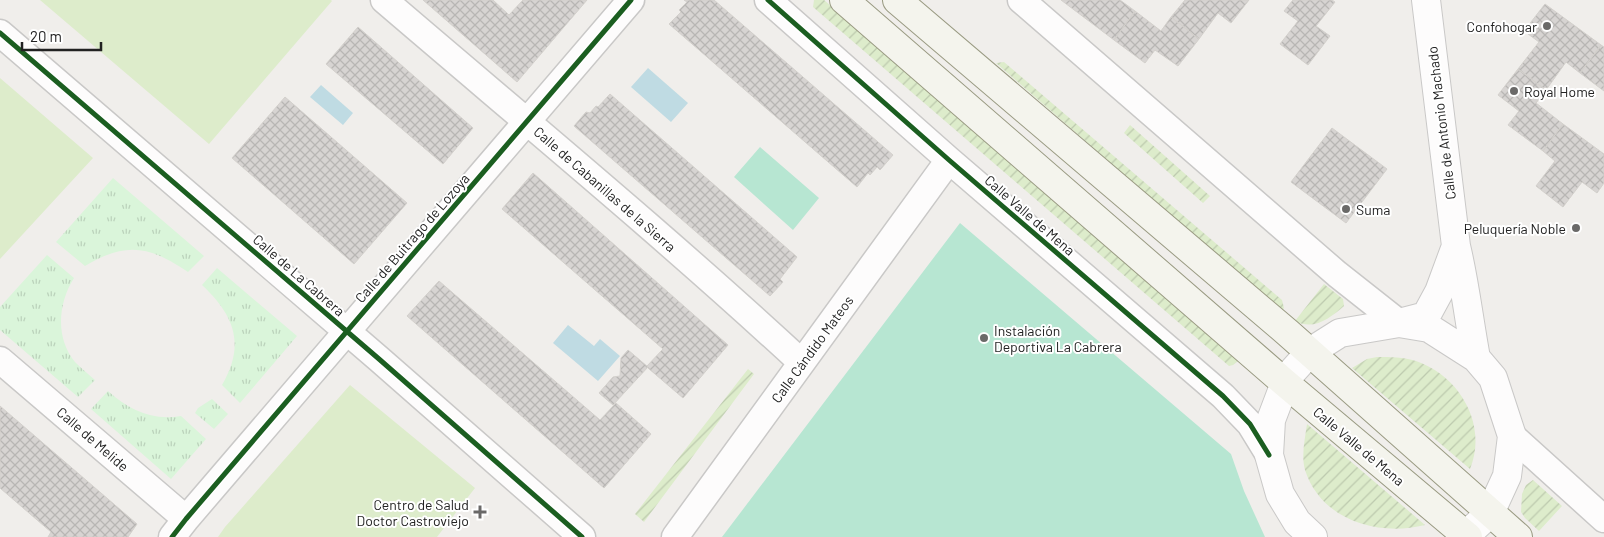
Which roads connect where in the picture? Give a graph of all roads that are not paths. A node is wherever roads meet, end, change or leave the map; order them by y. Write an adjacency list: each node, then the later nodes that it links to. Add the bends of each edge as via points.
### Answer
1 (384, 0): 9 (street, Calle de Cabanillas de la Sierra)
2 (631, 0): 9 (street, Calle de Buitrago de Lozoya)
3 (768, 0): 10 (street, Calle Valle de Mena)
4 (844, 0): 18 (main road, Calle Valle de Mena)
5 (897, 0): 14 (main road)
6 (1021, 0): 12 (street, via 1332,270)
7 (1426, 0): 11 (street, Calle de Antonio Machado)
8 (0, 32): 13 (street, Calle de La Cabrera)
9 (526, 121): 13 (street, Calle de Buitrago de Lozoya); 17 (street, Calle de Cabanillas de la Sierra)
10 (949, 160): 17 (street, Calle Cándido Mateos); 20 (street, Calle Valle de Mena, via 1223,396 1250,424)
11 (1456, 246): 12 (street, Calle de Antonio Machado, via 1426,316); 15 (street, Calle de Antonio Machado)
12 (1398, 323): 14 (street, via 1340,333); 15 (street, via 1429,328)
13 (347, 331): 23 (street, Calle de Buitrago de Lozoya); 25 (street, Calle de La Cabrera)
14 (1310, 352): 18 (street); 21 (main road)
15 (1476, 358): 19 (street, via 1493,378)
16 (0, 360): 23 (street, Calle de Melide)
17 (801, 362): 26 (street, Calle Cándido Mateos)
18 (1285, 383): 20 (street, via 1271,420); 24 (main road, Calle Valle de Mena)
19 (1512, 436): 21 (street, via 1507,476); 22 (street)
20 (1269, 455): 27 (street, via 1280,494 1298,522)
21 (1490, 513): 24 (street); 28 (main road)
22 (1604, 519)
23 (179, 528)
24 (1466, 536)
25 (582, 537)
26 (675, 537)
27 (1313, 537)
28 (1518, 537)

